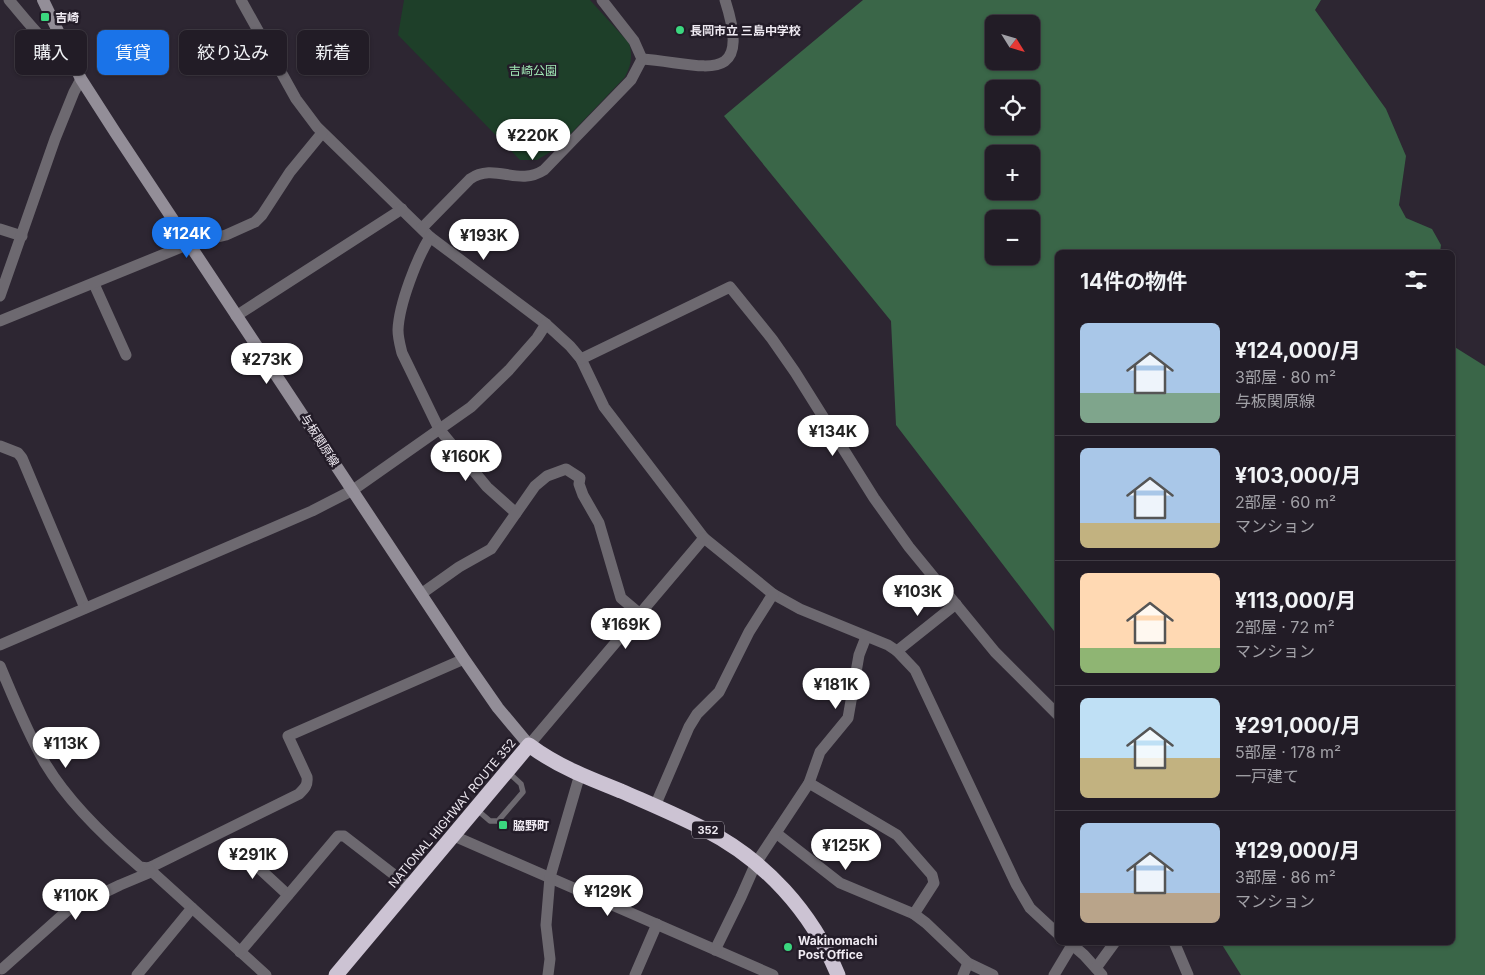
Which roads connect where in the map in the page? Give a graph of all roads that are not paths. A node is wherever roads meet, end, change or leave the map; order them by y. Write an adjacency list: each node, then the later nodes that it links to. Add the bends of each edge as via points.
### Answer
1 (9, 0): 6 (street)
2 (43, 0): 7 (main road, 与板関原線)
3 (241, 0): 11 (street, via 296,99)
4 (602, 0): 8 (street, via 634,41)
5 (725, 0): 8 (street, via 734,47 726,61 714,66)
6 (36, 30)
7 (57, 30)
8 (642, 59): 14 (street, via 631,80 544,170 537,175 526,176 478,174)
9 (79, 75): 10 (main road, 与板関原線)
10 (81, 79): 15 (street); 17 (main road, 与板関原線)
11 (322, 133): 12 (street); 17 (street, via 255,222 226,235)
12 (402, 209): 14 (street); 20 (street)
13 (0, 228): 15 (street)
14 (422, 228): 16 (street)
15 (22, 236): 19 (street)
16 (430, 237): 22 (street); 25 (street, via 408,288 398,340)
17 (189, 244): 18 (street); 20 (main road, 与板関原線)
18 (94, 284): 21 (street); 23 (street)
19 (0, 296)
20 (236, 316): 27 (main road, 与板関原線)
21 (0, 321)
22 (546, 324): 24 (street); 25 (street, via 503,376 471,407)
23 (126, 354)
24 (581, 359): 29 (street, via 604,407); 32 (street, via 730,287 795,372 874,498)
25 (439, 428): 27 (street); 28 (street, via 487,487)
26 (0, 446): 33 (street, via 22,458)
27 (353, 490): 30 (main road, 与板関原線); 33 (street, via 312,511)
28 (516, 513): 30 (street, via 491,548); 34 (street, via 535,486 547,476 566,469 580,478 583,494 599,523 622,598)
29 (704, 538): 31 (street); 34 (street)
30 (421, 594): 38 (main road, 与板関原線)
31 (773, 594): 35 (street); 45 (street, via 749,632 720,692 697,714 689,727)
32 (956, 604): 37 (street); 40 (street, via 995,652)
33 (85, 608): 36 (street)
34 (640, 614): 41 (street)
35 (866, 637): 37 (street); 44 (street, via 859,655 848,718 820,752)
36 (0, 645)
37 (897, 651): 58 (street, via 916,670 1024,898)
38 (464, 659): 41 (main road, 与板関原線); 51 (street, via 288,736 308,782 305,789)
39 (0, 666): 51 (street, via 46,765 99,830 140,867)
40 (1055, 712)
41 (529, 745): 42 (highway, NATIONAL HIGHWAY ROUTE 352); 43 (highway, NATIONAL HIGHWAY ROUTE 352 / 352)
42 (507, 771): 46 (highway, NATIONAL HIGHWAY ROUTE 352); 46 (lane, via 521,784 523,792 498,821 490,821)
43 (580, 774): 45 (highway, NATIONAL HIGHWAY ROUTE 352 / 352); 52 (street)
44 (809, 783): 47 (street); 56 (street, via 897,835 932,875 934,883)
45 (655, 806): 50 (highway, NATIONAL HIGHWAY ROUTE 352 / 352, via 704,828)
46 (476, 809): 48 (highway, NATIONAL HIGHWAY ROUTE 352)
47 (776, 833): 50 (street); 56 (street, via 840,883)
48 (454, 836): 52 (street); 53 (highway, NATIONAL HIGHWAY ROUTE 352)
49 (235, 846): 54 (street)
50 (756, 863): 63 (street); 74 (highway, NATIONAL HIGHWAY ROUTE 352 / 352, via 798,905)
51 (150, 870): 55 (street); 66 (street, via 68,910)
52 (550, 877): 57 (street); 71 (street, via 546,924 550,959)
53 (410, 888): 54 (street, via 344,836 338,836); 70 (highway, NATIONAL HIGHWAY ROUTE 352)
54 (288, 895): 64 (street)
55 (192, 908): 64 (street); 68 (street)
56 (914, 914): 65 (street)
57 (657, 924): 63 (street); 72 (street)
58 (1055, 931)
59 (1070, 945): 77 (street)
60 (1072, 945): 67 (street)
61 (1113, 945): 67 (street)
62 (1175, 945): 78 (street)
63 (715, 950): 73 (street)
64 (240, 952): 69 (street)
65 (968, 963): 75 (street); 76 (street)
66 (3, 970)
67 (1099, 971)
68 (137, 975)
69 (266, 975)
70 (336, 975)
71 (548, 975)
72 (635, 975)
73 (773, 975)
74 (838, 975)
75 (963, 975)
76 (993, 975)
77 (1054, 975)
78 (1188, 975)

